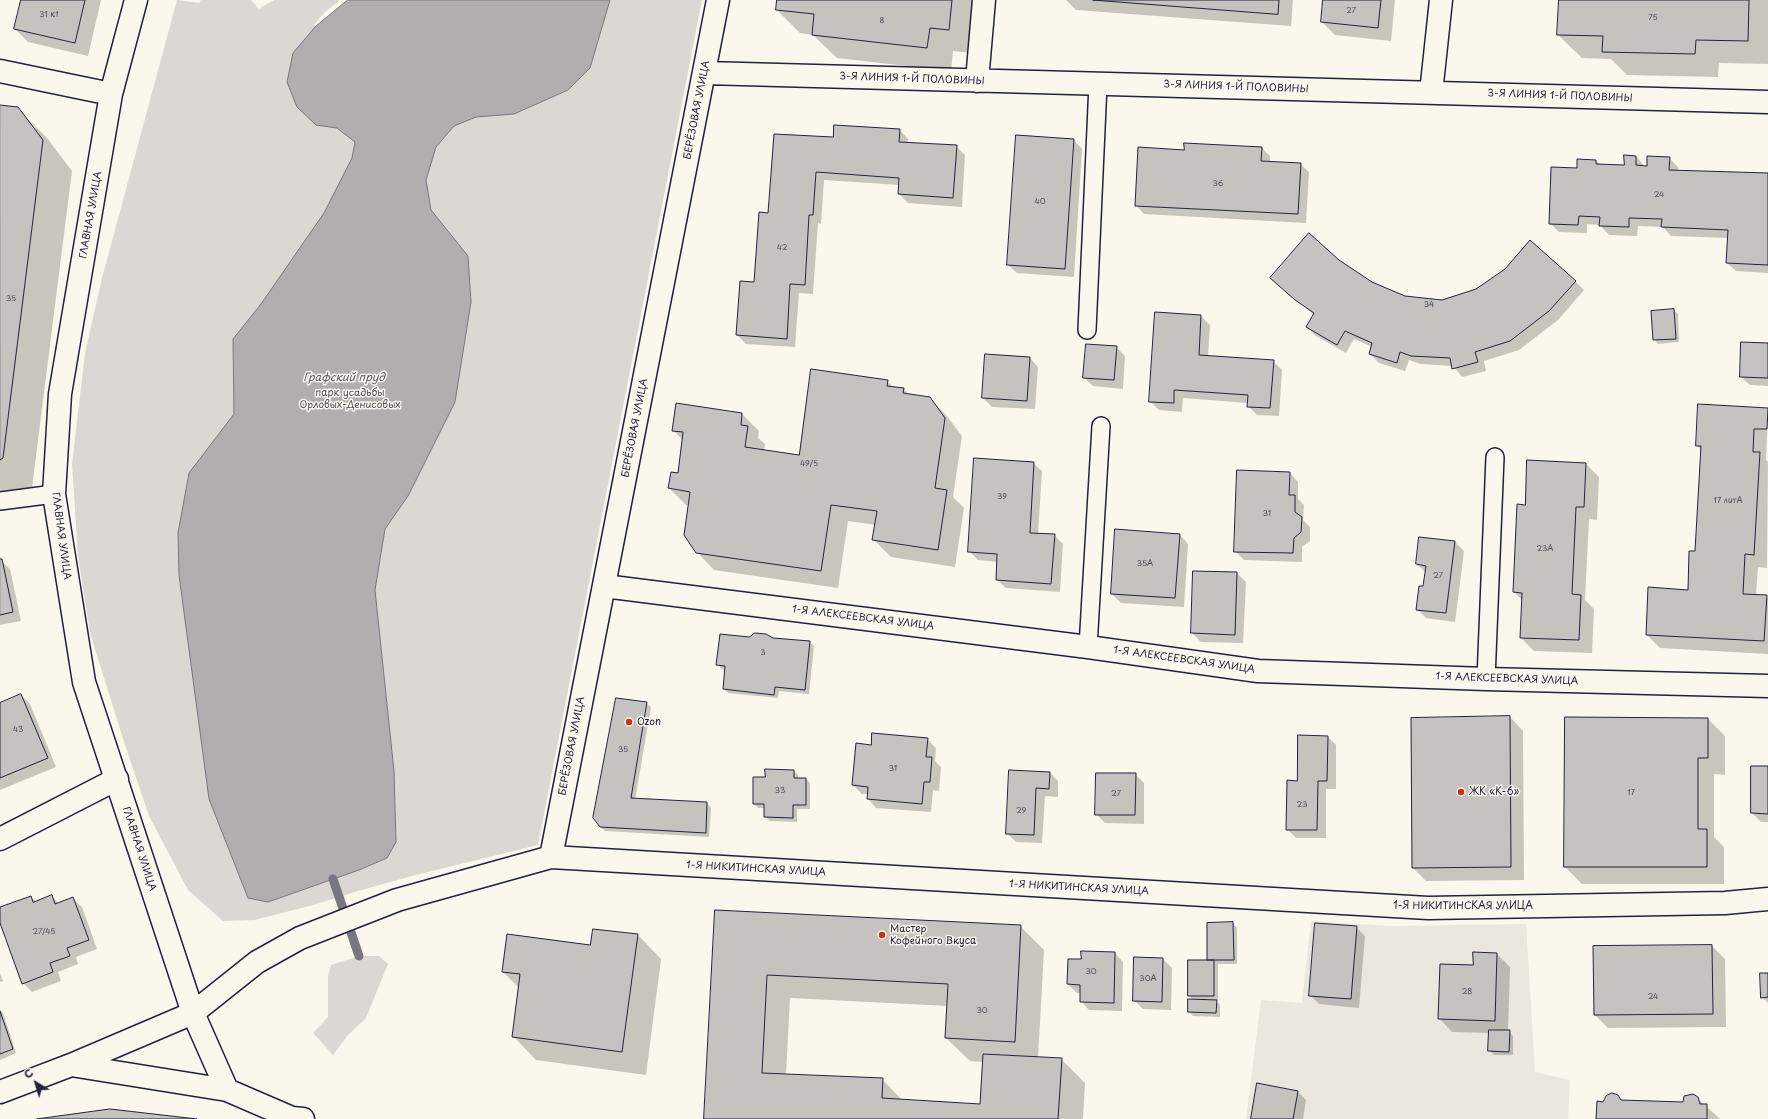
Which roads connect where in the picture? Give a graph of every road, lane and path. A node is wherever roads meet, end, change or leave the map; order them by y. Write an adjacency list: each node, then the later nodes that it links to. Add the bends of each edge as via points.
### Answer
1 (136, 0): 10 (street, ГЛАВНАЯ УЛИЦА)
2 (718, 0): 6 (street, БЕРЁЗОВАЯ УЛИЦА)
3 (984, 0): 7 (street)
4 (1441, 0): 9 (street)
5 (0, 71): 10 (street)
6 (705, 73): 7 (street, 3-Я ЛИНИЯ 1-Й ПОЛОВИНЫ); 17 (street, БЕРЁЗОВАЯ УЛИЦА)
7 (977, 81): 8 (street, 3-Я ЛИНИЯ 1-Й ПОЛОВИНЫ)
8 (1098, 84): 9 (street, 3-Я ЛИНИЯ 1-Й ПОЛОВИНЫ); 12 (lane)
9 (1432, 93): 11 (street, 3-Я ЛИНИЯ 1-Й ПОЛОВИНЫ)
10 (111, 94): 15 (street, ГЛАВНАЯ УЛИЦА, via 60,394)
11 (1768, 102)
12 (1087, 330)
13 (1101, 426): 18 (lane)
14 (1495, 457): 19 (lane)
15 (54, 494): 16 (lane); 21 (street, ГЛАВНАЯ УЛИЦА, via 84,682)
16 (0, 501)
17 (604, 586): 18 (street, 1-Я АЛЕКСЕЕВСКАЯ УЛИЦА); 23 (street, БЕРЁЗОВАЯ УЛИЦА)
18 (1088, 646): 19 (street, 1-Я АЛЕКСЕЕВСКАЯ УЛИЦА, via 1258,670)
19 (1486, 679): 20 (street, 1-Я АЛЕКСЕЕВСКАЯ УЛИЦА)
20 (1768, 686)
21 (117, 779): 22 (street); 25 (street, ГЛАВНАЯ УЛИЦА)
22 (0, 839)
23 (550, 857): 24 (street, 1-Я НИКИТИНСКАЯ УЛИЦА, via 1428,908 1725,904); 25 (street, 1-Я НИКИТИНСКАЯ УЛИЦА, via 397,900 300,938 257,962)
24 (1768, 899)
25 (193, 1013): 26 (street); 27 (street, ГЛАВНАЯ УЛИЦА)
26 (72, 1065): 27 (street); 28 (street)
27 (227, 1090): 29 (street, via 292,1118)
28 (0, 1092)
29 (303, 1119)

